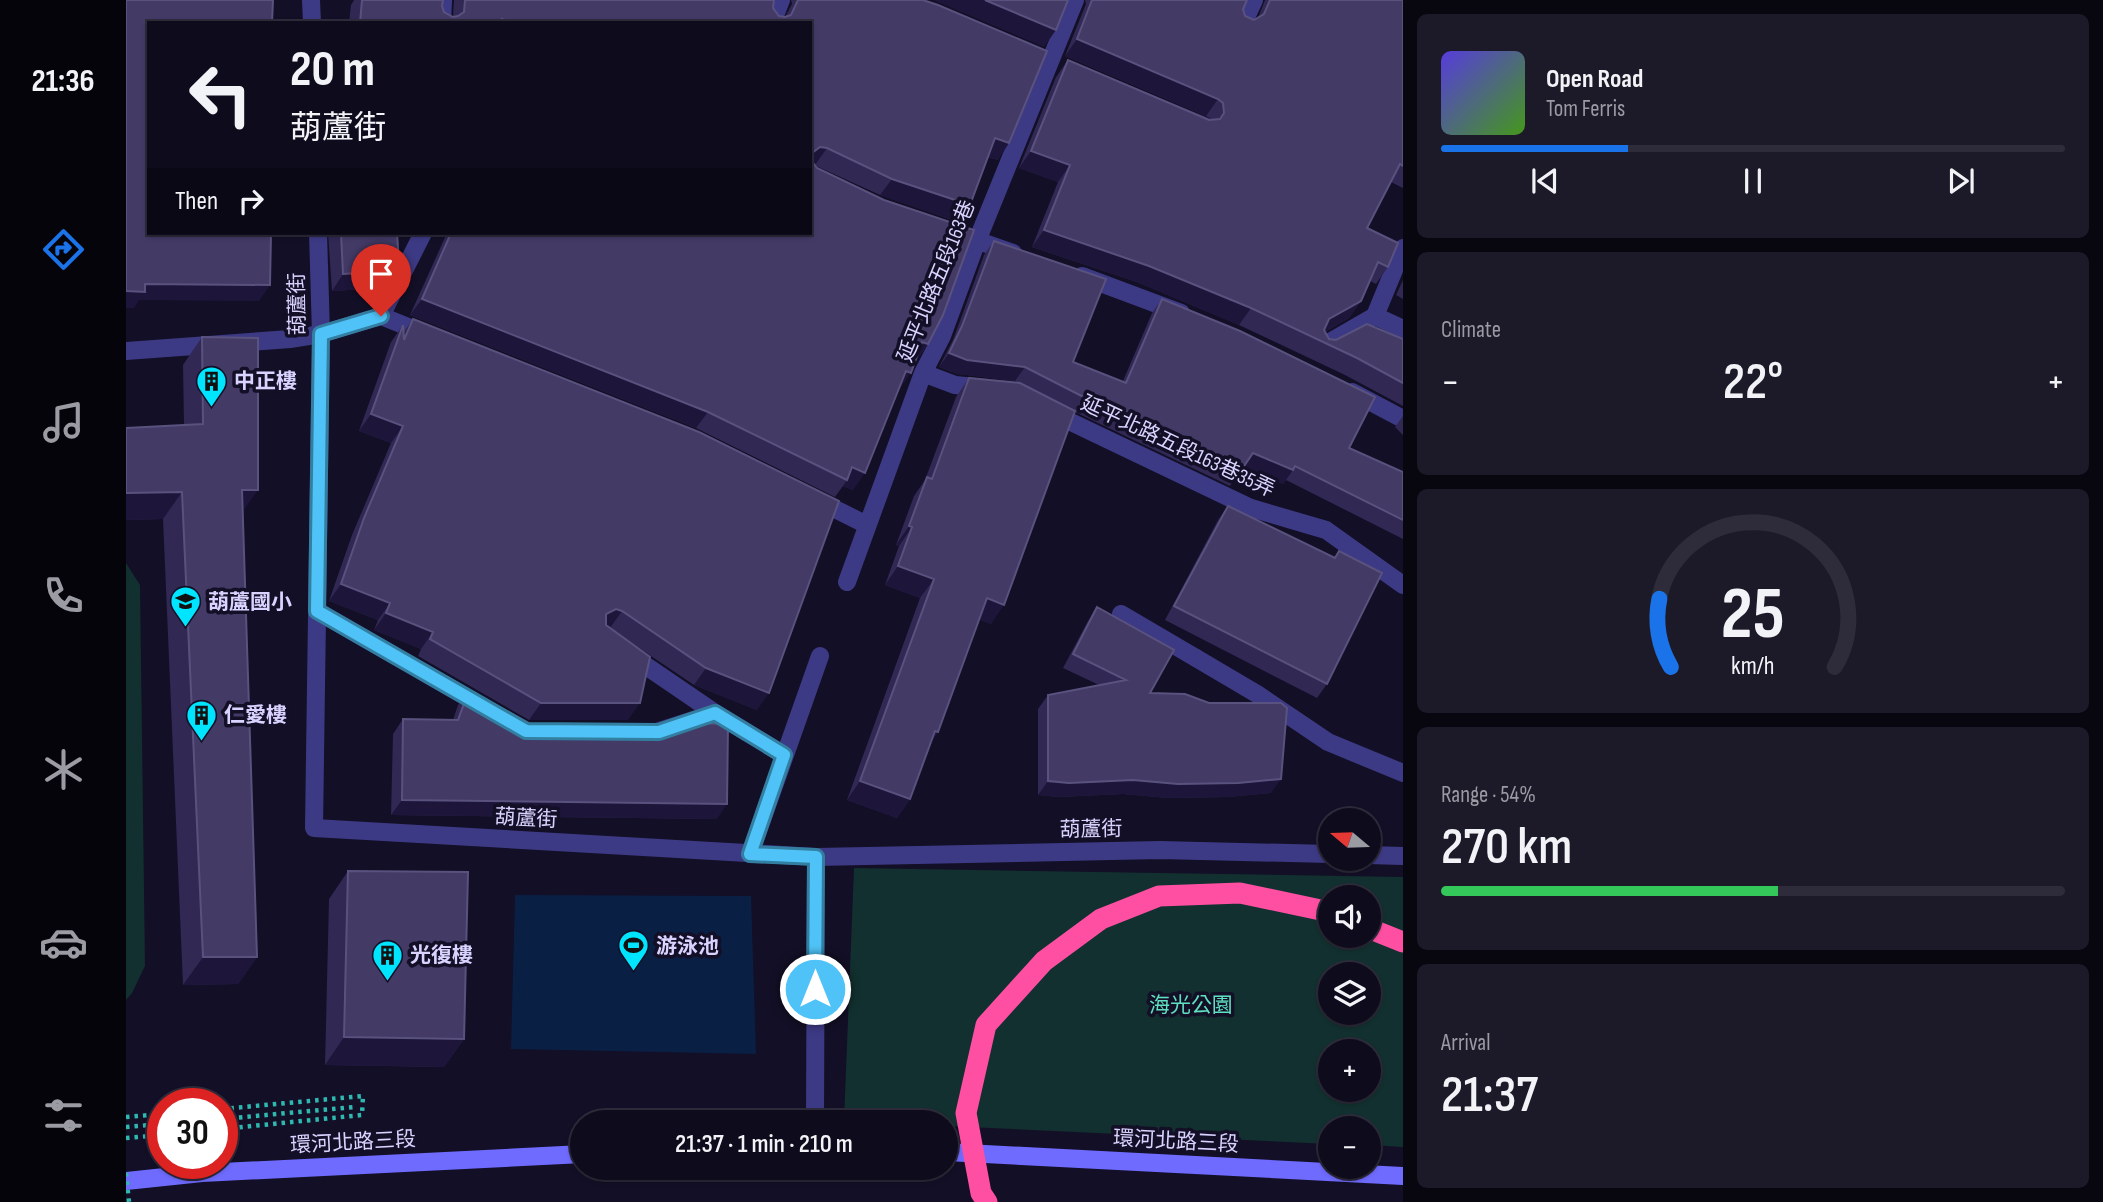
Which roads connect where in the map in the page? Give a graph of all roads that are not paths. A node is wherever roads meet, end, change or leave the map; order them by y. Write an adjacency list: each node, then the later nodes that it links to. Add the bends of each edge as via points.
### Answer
1 (311, 0): 6 (street)
2 (443, 0): 7 (street)
3 (782, 0): 8 (street)
4 (1075, 0): 13 (street, 延平北路五段163巷)
5 (1254, 0): 9 (street)
6 (312, 21)
7 (442, 21)
8 (773, 21)
9 (1242, 26)
10 (939, 228): 13 (street)
11 (318, 235): 21 (street, 葫蘆街)
12 (422, 235): 17 (street)
13 (977, 240): 15 (street); 25 (street, 延平北路五段163巷, via 942,336)
14 (1403, 248): 18 (street)
15 (1024, 257)
16 (1060, 269): 19 (street)
17 (381, 316): 21 (street); 22 (street)
18 (1375, 316): 20 (street); 23 (street)
19 (1196, 319)
20 (1403, 329)
21 (321, 334): 24 (street); 34 (street, 葫蘆街)
22 (446, 342)
23 (1323, 346)
24 (126, 351)
25 (922, 374): 27 (street, via 955,385); 31 (street, 延平北路五段163巷)
26 (1340, 385): 29 (street)
27 (1010, 391)
28 (1034, 403): 33 (street, 延平北路五段163巷35弄, via 1251,508 1326,530)
29 (1403, 419)
30 (805, 494): 31 (street)
31 (867, 524): 32 (street, 延平北路五段163巷)
32 (847, 582)
33 (1403, 585)
34 (317, 611): 39 (street); 43 (street, 葫蘆街, via 314,828)
35 (1121, 614): 42 (street, via 1328,741)
36 (615, 645): 38 (street)
37 (820, 656): 41 (street)
38 (715, 713): 40 (street); 41 (street)
39 (503, 718)
40 (652, 732)
41 (784, 755): 43 (street)
42 (1403, 773)
43 (750, 854): 47 (street, 葫蘆街)
44 (1318, 854): 47 (street, 葫蘆街, via 1160,850)
45 (1381, 855): 46 (street)
46 (1403, 856)
47 (816, 857): 51 (street)
48 (1318, 909): 56 (highway, bridge, via 1240,893 1159,896 1101,919 1044,961 986,1025 966,1113 981,1193)
49 (1381, 933): 50 (highway)
50 (1403, 942)
51 (815, 1110)
52 (958, 1153): 54 (main road, 環河北路三段)
53 (570, 1155): 55 (main road, 環河北路三段)
54 (1403, 1176)
55 (126, 1181)
56 (987, 1202)

